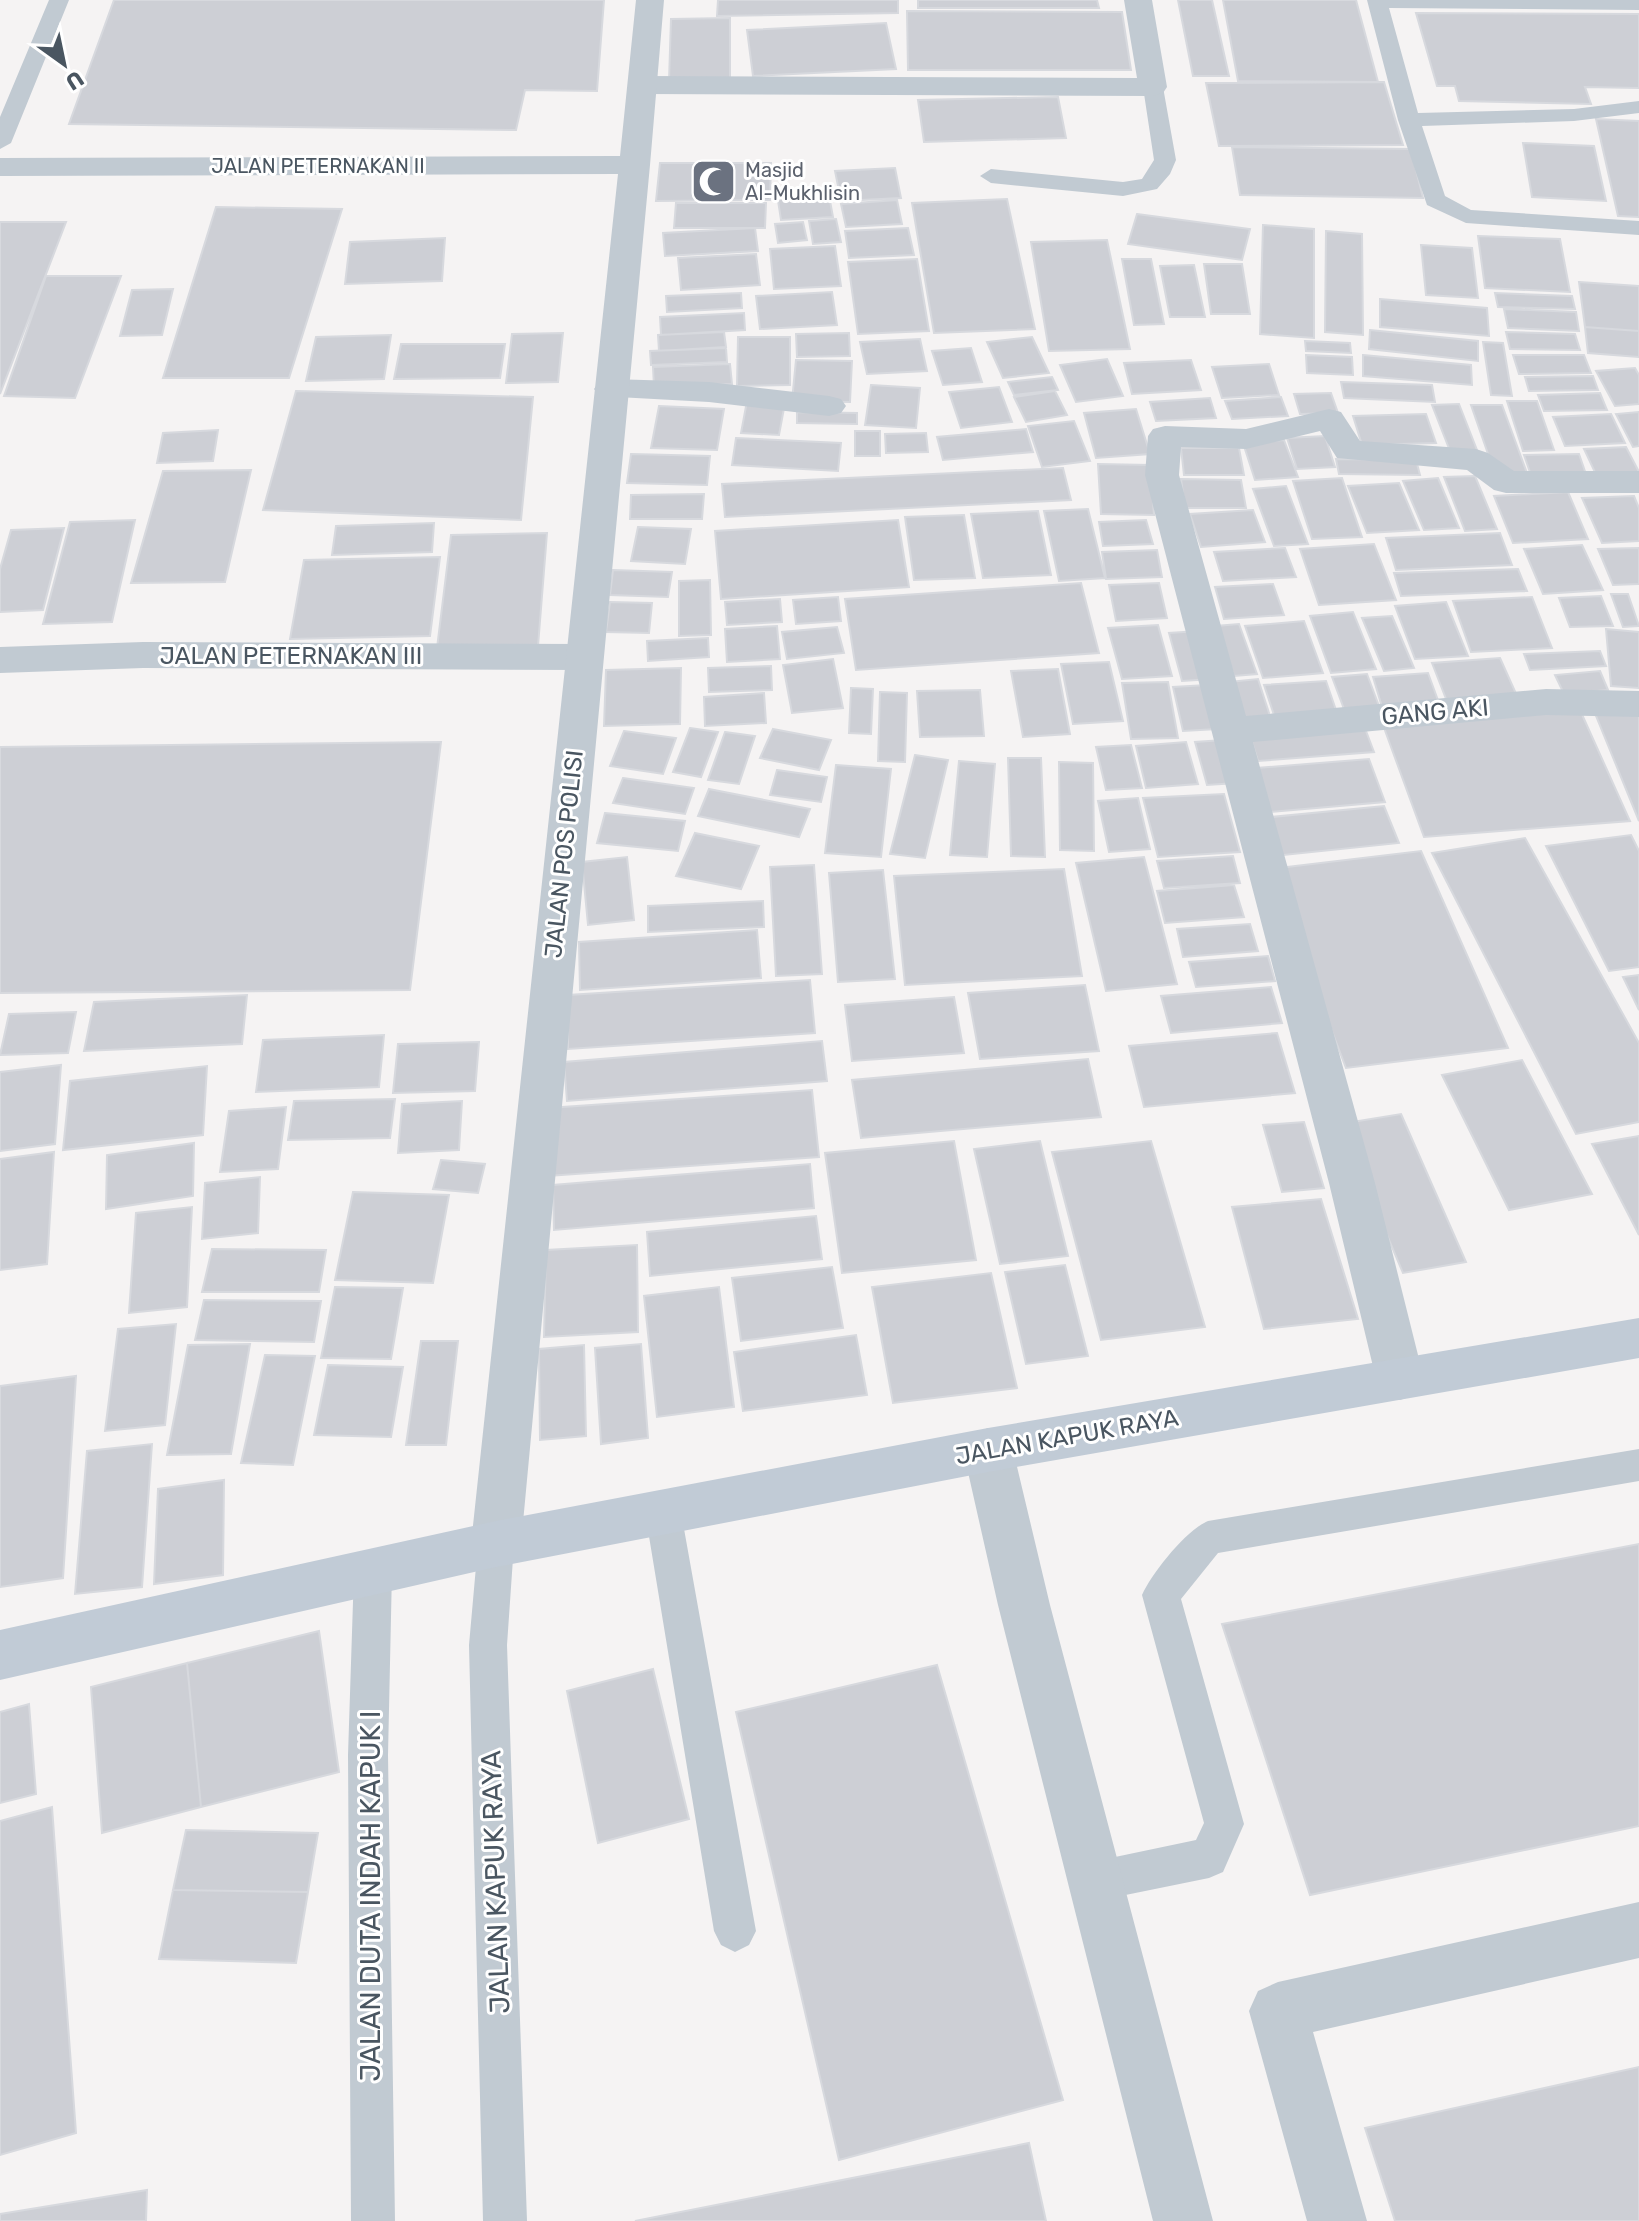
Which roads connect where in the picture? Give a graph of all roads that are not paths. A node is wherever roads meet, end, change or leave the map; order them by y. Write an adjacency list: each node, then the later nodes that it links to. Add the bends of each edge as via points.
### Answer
1 (59, 0): 10 (lane)
2 (650, 0): 6 (street, JALAN POS POLISI)
3 (1138, 0): 7 (street)
4 (1377, 1): 5 (lane); 9 (lane)
5 (1639, 4)
6 (644, 85): 7 (street); 11 (street, JALAN POS POLISI)
7 (1153, 87): 13 (lane, via 1165,160 1149,184 1123,189)
8 (1639, 107): 9 (lane, via 1574,115)
9 (1409, 120): 14 (lane, via 1435,200 1450,210 1466,216)
10 (0, 143)
11 (635, 165): 12 (street, JALAN PETERNAKAN II); 15 (street, JALAN POS POLISI)
12 (0, 167)
13 (991, 176)
14 (1639, 228)
15 (611, 389): 16 (street, via 709,392); 18 (street, JALAN POS POLISI)
16 (829, 406)
17 (1639, 482): 21 (street, via 1506,482 1476,460 1349,451 1329,419 1246,439 1165,436 1162,475)
18 (583, 657): 19 (street, JALAN PETERNAKAN III, via 143,655); 27 (street, JALAN POS POLISI)
19 (0, 660)
20 (1639, 704): 21 (street, GANG AKI, via 1546,702)
21 (1232, 731): 23 (street)
22 (1639, 1338): 23 (main road, JALAN KAPUK RAYA)
23 (1400, 1379): 24 (main road, JALAN KAPUK RAYA)
24 (988, 1450): 26 (main road, JALAN KAPUK RAYA); 30 (street)
25 (1639, 1465): 30 (lane, via 1208,1538 1161,1595 1224,1824 1209,1858)
26 (663, 1512): 27 (main road, JALAN KAPUK RAYA); 32 (lane)
27 (496, 1544): 28 (main road, JALAN KAPUK RAYA); 34 (lane, JALAN KAPUK RAYA, via 488,1645)
28 (373, 1571): 29 (main road, JALAN KAPUK RAYA); 33 (lane, JALAN DUTA INDAH KAPUK I, via 368,1755)
29 (0, 1655)
30 (1096, 1881): 35 (street)
31 (1639, 1930): 36 (street, via 1278,2011)
32 (735, 1931)
33 (373, 2221)
34 (505, 2221)
35 (1183, 2221)
36 (1337, 2221)

